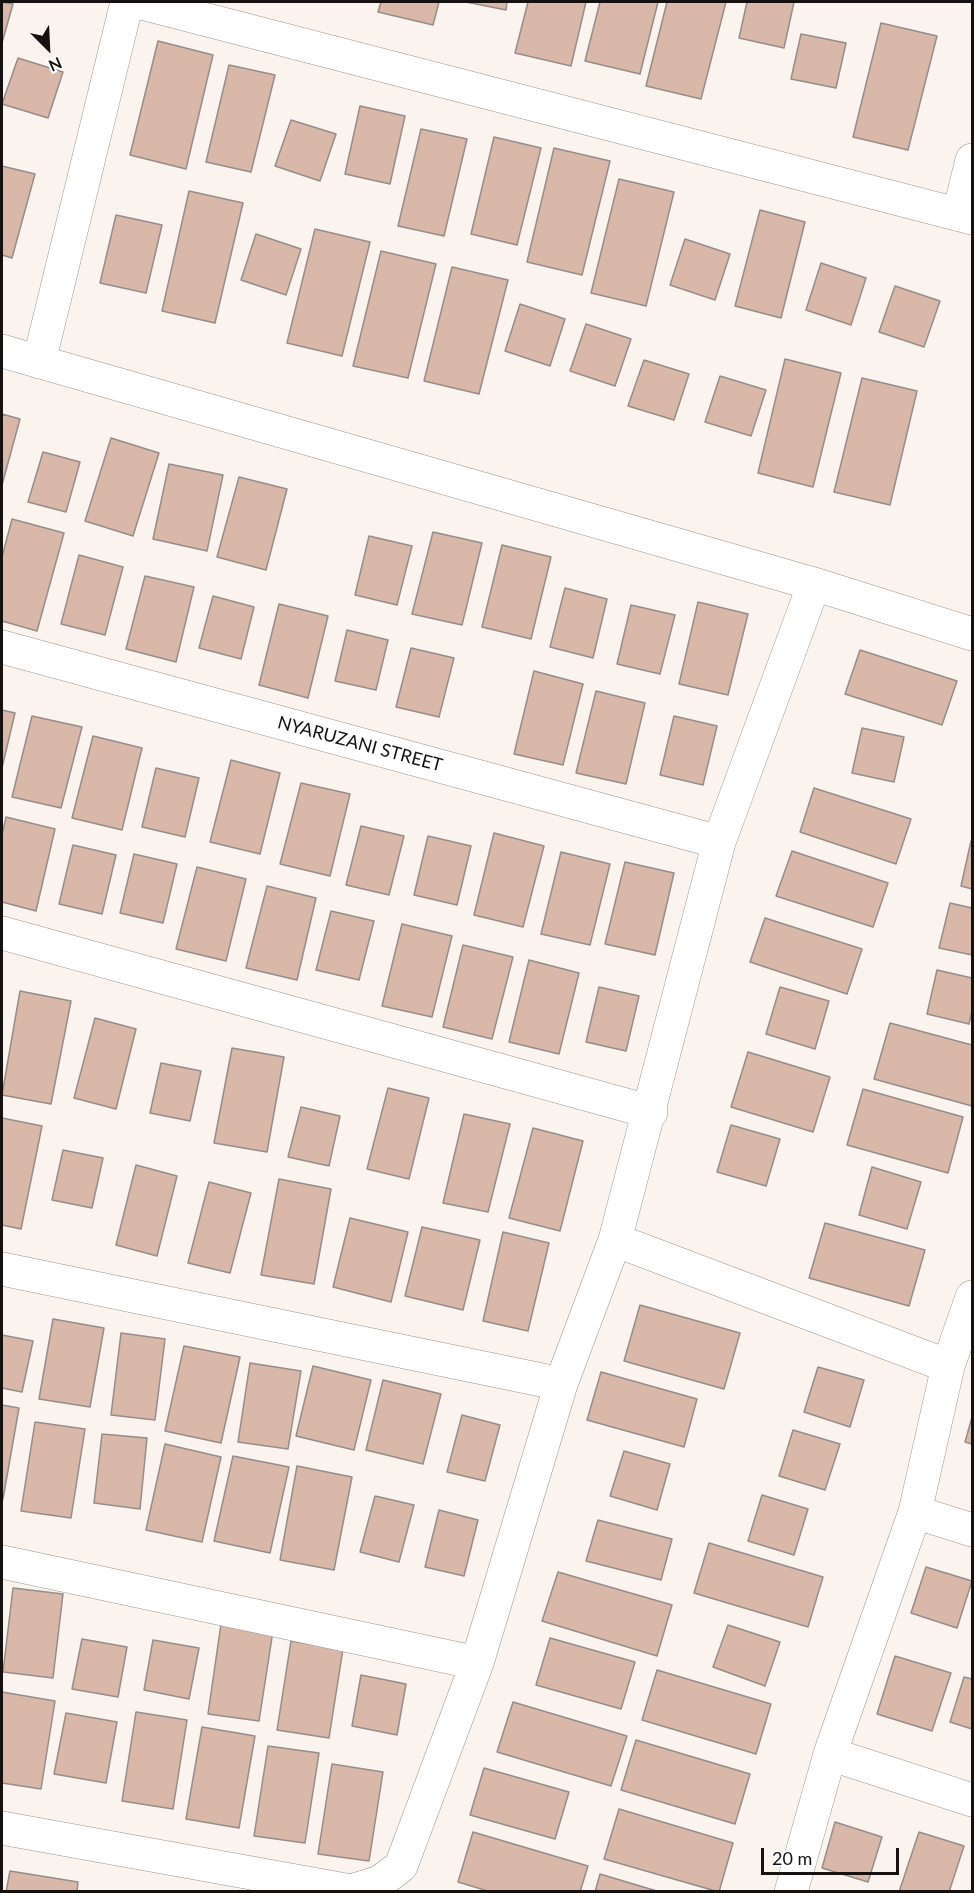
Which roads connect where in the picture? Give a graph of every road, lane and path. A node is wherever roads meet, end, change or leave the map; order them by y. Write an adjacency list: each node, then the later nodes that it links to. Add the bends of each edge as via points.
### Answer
1 (127, 2): 6 (street)
2 (138, 2): 4 (street)
3 (972, 160): 4 (street)
4 (966, 215)
5 (2, 351): 6 (street)
6 (39, 362): 7 (street)
7 (814, 584): 8 (street); 10 (street)
8 (972, 634)
9 (2, 647): 10 (street, NYARUZANI STREET)
10 (719, 842): 12 (street)
11 (2, 933): 12 (street)
12 (651, 1112): 13 (street)
13 (615, 1240): 16 (street); 17 (street)
14 (2, 1269): 17 (street)
15 (972, 1297): 16 (street)
16 (948, 1366): 18 (street)
17 (561, 1384): 21 (street)
18 (915, 1512): 19 (street); 22 (street)
19 (972, 1530)
20 (2, 1562): 21 (street)
21 (477, 1663): 24 (street, via 401,1866 380,1882 351,1891)
22 (830, 1754): 23 (street); 25 (street)
23 (972, 1800)
24 (2, 1828)
25 (790, 1892)

